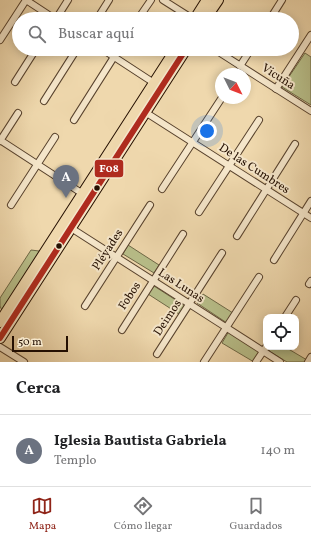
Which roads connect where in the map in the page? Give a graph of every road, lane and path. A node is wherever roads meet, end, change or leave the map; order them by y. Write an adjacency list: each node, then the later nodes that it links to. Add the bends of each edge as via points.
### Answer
1 (26, 0): 9 (street); 10 (street)
2 (68, 0): 11 (street)
3 (109, 0): 12 (street)
4 (150, 0): 13 (street)
5 (163, 0): 14 (street)
6 (207, 0): 15 (main road)
7 (218, 0): 16 (main road)
8 (282, 0): 17 (street)
9 (18, 12)
10 (45, 12)
11 (60, 12)
12 (101, 12)
13 (142, 12)
14 (183, 12)
15 (199, 12)
16 (210, 12)
17 (274, 12)
18 (12, 22): 20 (street)
19 (311, 35): 21 (street)
20 (0, 40)
21 (299, 54)
22 (31, 56): 31 (street)
23 (73, 56): 34 (street)
24 (171, 56): 32 (main road)
25 (181, 56): 37 (main road)
26 (225, 56): 30 (street, Vicuña)
27 (246, 56): 30 (street)
28 (297, 56): 33 (street)
29 (114, 57): 32 (street); 39 (street)
30 (240, 66): 33 (street, Vicuña)
31 (14, 82)
32 (154, 83): 49 (main road)
33 (276, 89): 36 (street, Vicuña)
34 (44, 101)
35 (217, 104): 43 (street)
36 (311, 111)
37 (145, 112): 43 (street, De las Cumbres); 56 (main road)
38 (18, 113): 42 (street)
39 (74, 120)
40 (259, 120): 46 (street)
41 (55, 137): 45 (street)
42 (0, 141): 45 (street)
43 (192, 142): 46 (street, De las Cumbres); 47 (street)
44 (295, 144): 48 (street)
45 (37, 164): 49 (street); 51 (street)
46 (229, 166): 48 (street, De las Cumbres); 53 (street)
47 (162, 189)
48 (266, 190): 54 (street, De las Cumbres); 58 (street)
49 (83, 194): 68 (main road)
50 (311, 201): 54 (street)
51 (11, 205)
52 (150, 205): 60 (street, Pléyades)
53 (199, 212)
54 (303, 213): 55 (street, De las Cumbres); 61 (street)
55 (311, 218)
56 (71, 228): 60 (street, Las Lunas); 71 (main road)
57 (183, 234): 63 (street, Fobos)
58 (237, 236)
59 (222, 253): 65 (street, Deimos)
60 (116, 257): 63 (street, Las Lunas); 66 (street, Pléyades)
61 (274, 260)
62 (259, 277): 69 (street)
63 (153, 281): 65 (street, Las Lunas); 70 (street, Fobos)
64 (296, 300): 67 (street)
65 (190, 304): 69 (street, Las Lunas); 76 (street, Deimos)
66 (85, 306)
67 (287, 314)
68 (0, 322)
69 (226, 328): 73 (street, Las Lunas); 79 (street)
70 (122, 330)
71 (0, 338)
72 (0, 347): 78 (street)
73 (263, 348)
74 (263, 350): 80 (street)
75 (265, 350): 81 (street, Las Lunas)
76 (157, 354)
77 (311, 358): 82 (street)
78 (24, 362)
79 (204, 362)
80 (256, 362)
81 (280, 362)
82 (308, 362)

